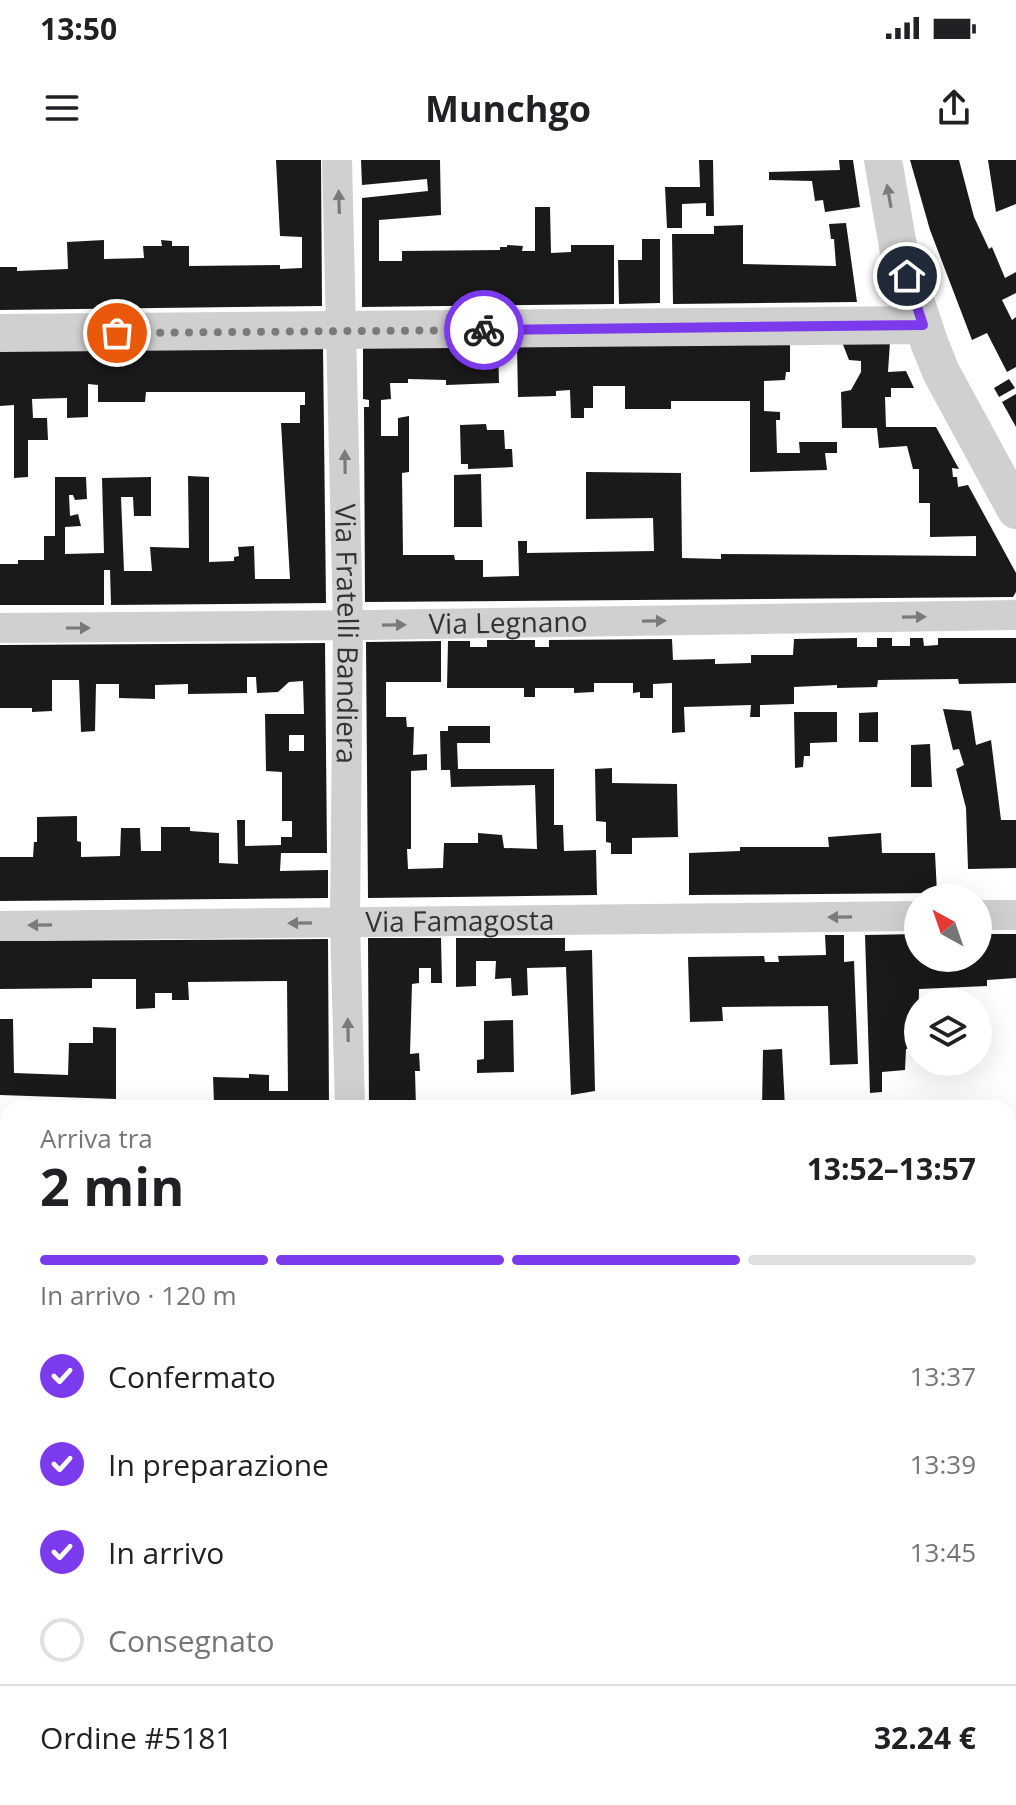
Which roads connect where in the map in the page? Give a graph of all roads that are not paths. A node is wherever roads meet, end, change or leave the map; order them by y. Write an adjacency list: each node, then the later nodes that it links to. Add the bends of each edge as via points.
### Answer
1 (337, 160): 4 (street, Via Fratelli Bandiera, one-way to 1)
2 (883, 160): 3 (street, one-way to 2, via 899,252)
3 (923, 325): 4 (street); 6 (street, via 941,372)
4 (343, 331): 5 (street); 8 (street, Via Fratelli Bandiera, one-way to 4)
5 (0, 333)
6 (1016, 510)
7 (1016, 615): 8 (street, Via Legnano, one-way to 7)
8 (348, 625): 9 (street, Via Legnano, one-way to 8); 13 (street, Via Fratelli Bandiera)
9 (0, 628)
10 (992, 915): 11 (street)
11 (1016, 915)
12 (904, 916): 13 (street, Via Famagosta, one-way to 13)
13 (345, 922): 14 (street, Via Famagosta, one-way to 14); 15 (street, Via Fratelli Bandiera, one-way to 13)
14 (0, 926)
15 (350, 1100)

